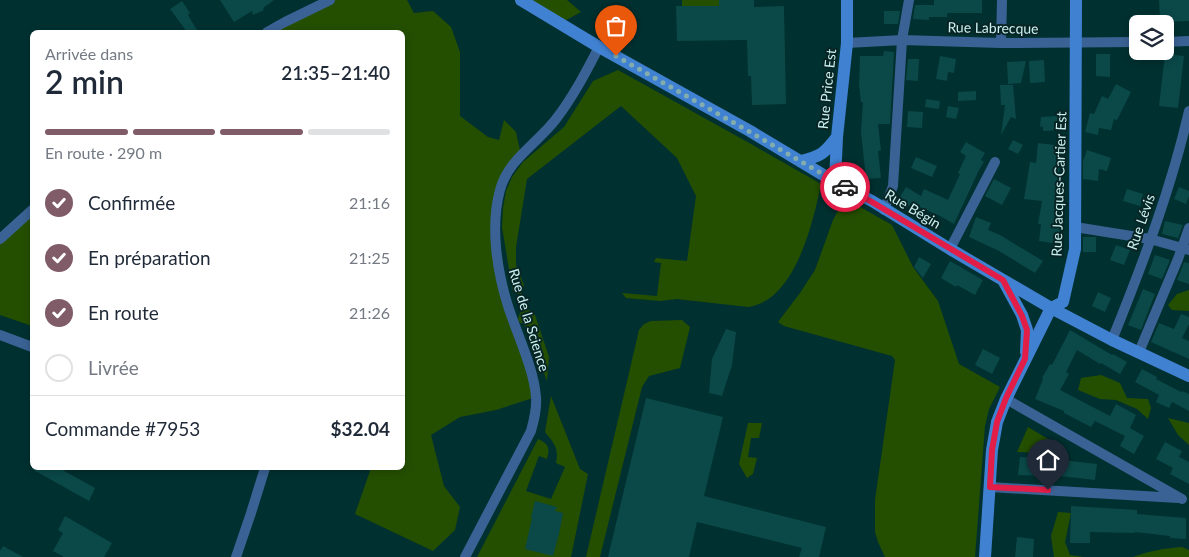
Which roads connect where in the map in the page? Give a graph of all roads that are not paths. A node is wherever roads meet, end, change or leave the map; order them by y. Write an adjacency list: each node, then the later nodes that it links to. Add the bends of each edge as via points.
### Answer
1 (330, 0): 7 (street)
2 (521, 0): 15 (street, Rue Bégin)
3 (847, 0): 12 (street, Rue Price Est)
4 (909, 0): 8 (street)
5 (1002, 0): 13 (street)
6 (1076, 0): 14 (street, Rue Jacques-Cartier Est)
7 (271, 30)
8 (902, 40): 12 (street, Rue Labrecque); 13 (street, Rue Labrecque); 21 (street, via 893,186)
9 (1189, 41): 11 (street)
10 (1129, 42): 14 (street, Rue Labrecque)
11 (1174, 42)
12 (847, 43): 17 (street, Rue Price Est)
13 (1001, 43): 14 (street, Rue Labrecque)
14 (1076, 43): 23 (street, Rue Jacques-Cartier Est)
15 (599, 47): 18 (street, Rue Bégin); 42 (street, Rue de la Science, via 573,96 555,121 521,155 500,189 496,224 499,273 532,376 535,415 531,431)
16 (1189, 111): 26 (street, Rue Lévis)
17 (837, 137): 18 (street, via 826,151); 20 (street, Rue Price Est)
18 (801, 162): 20 (street, Rue Bégin)
19 (996, 162): 27 (street)
20 (835, 182): 21 (street, Rue Bégin)
21 (884, 210): 27 (street, Rue Bégin)
22 (30, 212): 25 (street)
23 (1075, 227): 26 (street); 30 (street, Rue Jacques-Cartier Est, via 1075,248 1063,302)
24 (1189, 228): 28 (street)
25 (0, 239)
26 (1150, 239): 28 (street); 32 (street, Rue Lévis)
27 (950, 249): 29 (street, Rue Bégin)
28 (1185, 249): 34 (street)
29 (1003, 280): 30 (street, Rue Bégin); 35 (street, via 1027,330)
30 (1051, 308): 32 (street, Rue Bégin); 35 (street, Rue Jacques-Cartier Est)
31 (0, 335): 33 (street)
32 (1112, 340): 34 (street, Rue Bégin)
33 (30, 346)
34 (1139, 352): 36 (street, Rue Bégin)
35 (1025, 359): 37 (street, Rue Jacques-Cartier Est)
36 (1189, 376)
37 (1006, 398): 39 (street, Rue Jacques-Cartier Est, via 997,422); 40 (street)
38 (264, 470): 41 (street)
39 (990, 487): 40 (street); 43 (street, Rue Jacques-Cartier Est)
40 (1186, 499)
41 (236, 557)
42 (465, 557)
43 (985, 557)

